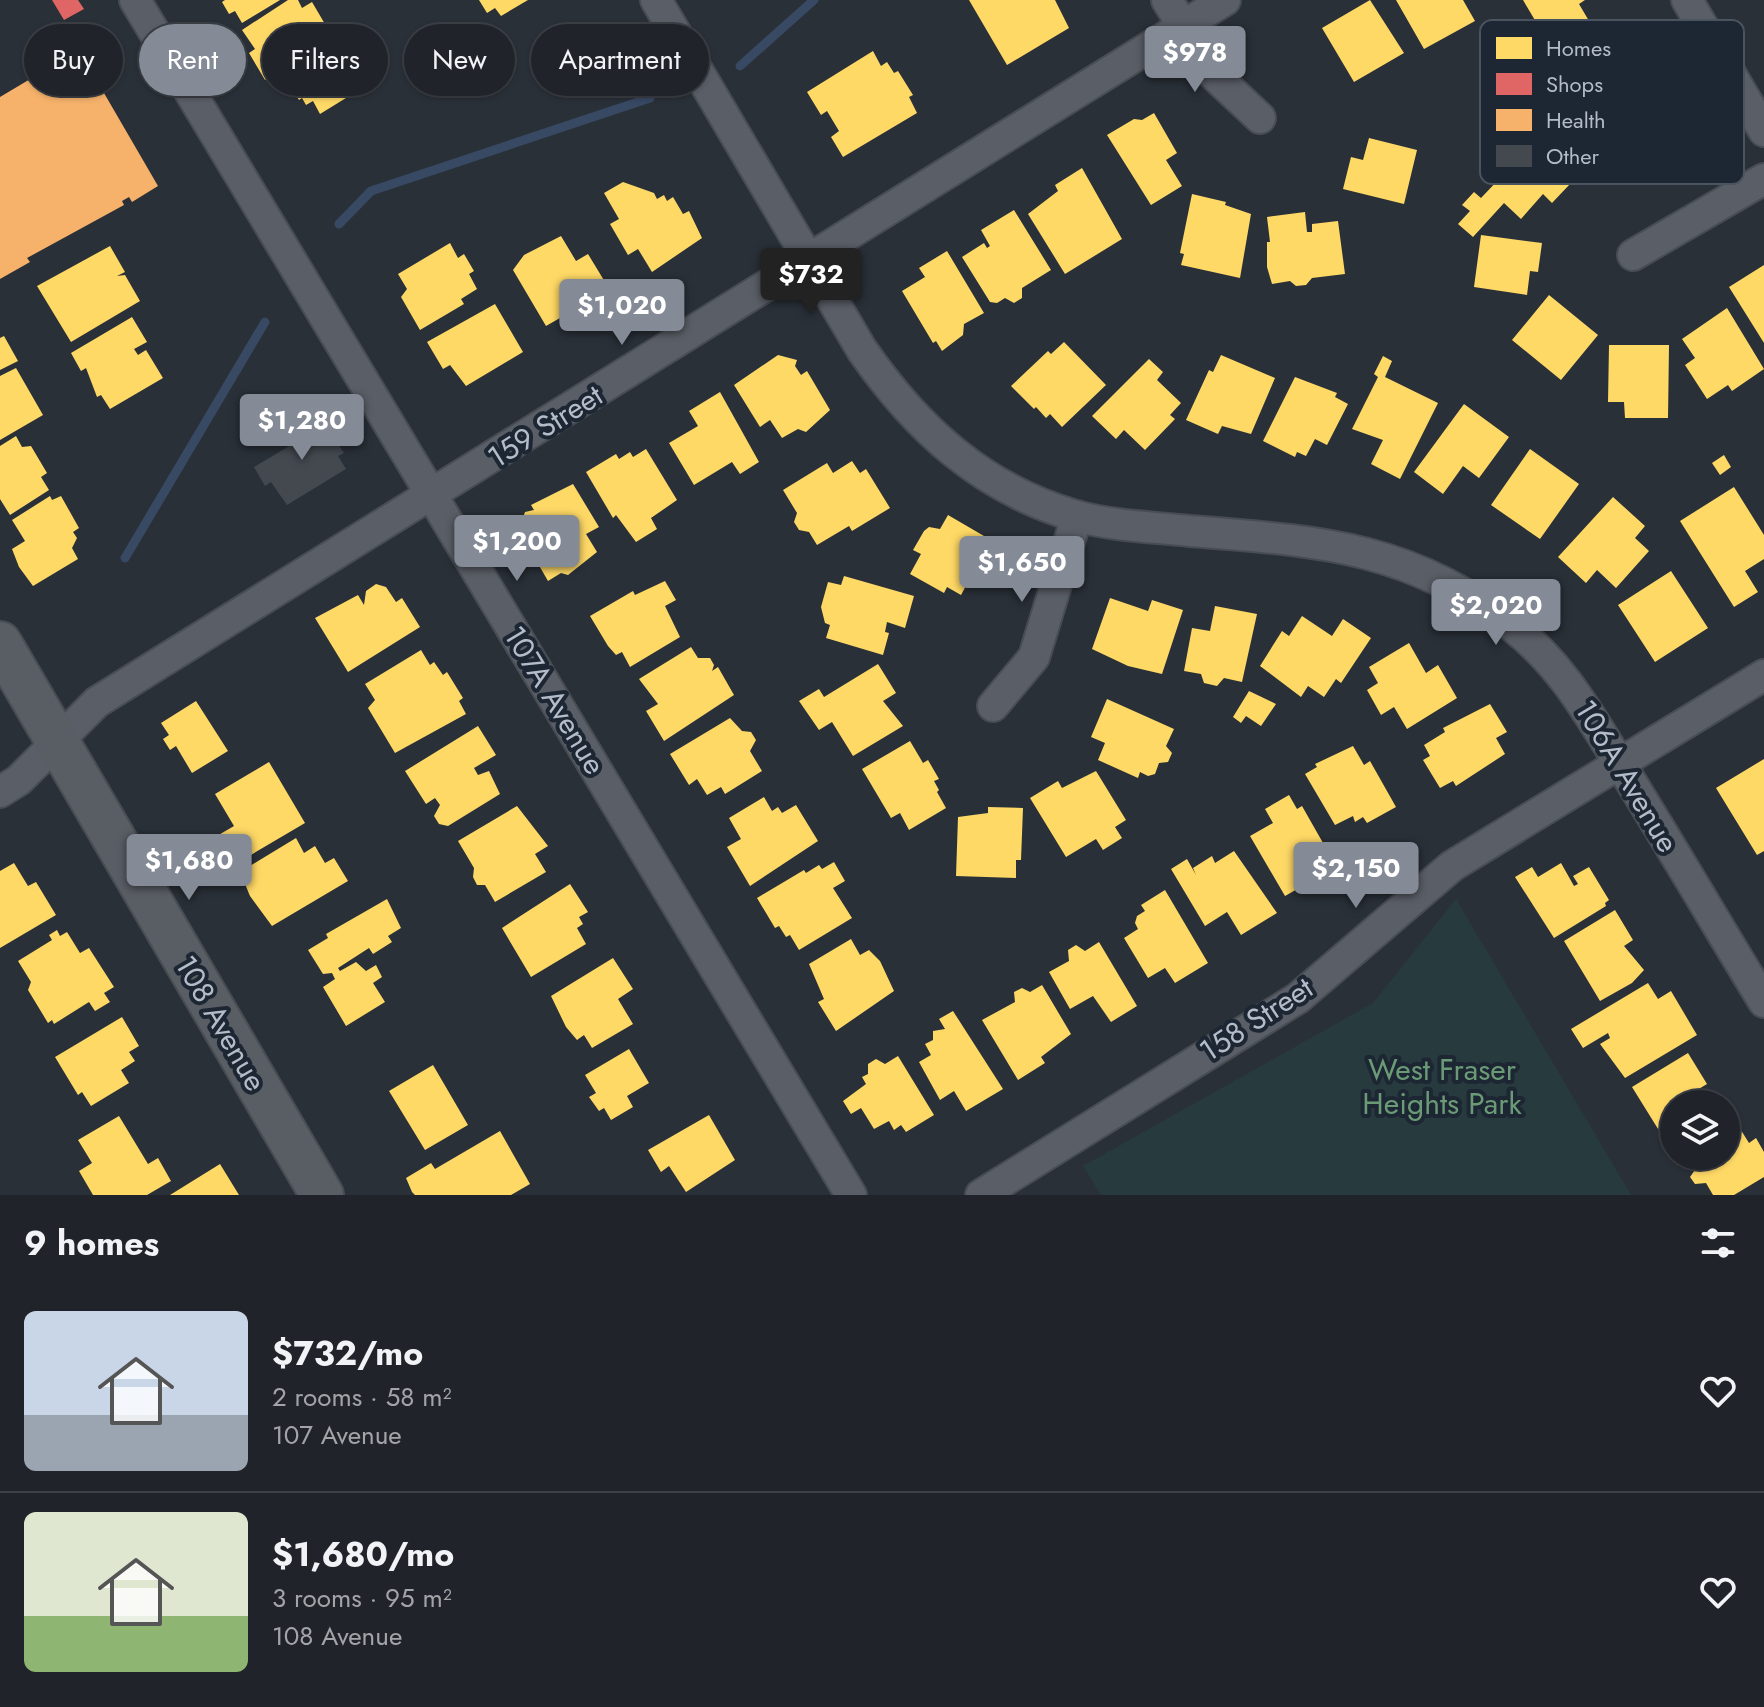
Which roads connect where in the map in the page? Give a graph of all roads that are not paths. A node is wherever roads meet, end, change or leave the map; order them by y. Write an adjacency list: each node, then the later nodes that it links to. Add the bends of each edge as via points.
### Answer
1 (135, 0): 14 (street, 107A Avenue)
2 (656, 0): 13 (street, 106A Avenue)
3 (1167, 0): 7 (street)
4 (1225, 0): 7 (street, 159 Street)
5 (1687, 0): 6 (street)
6 (1699, 20)
7 (1183, 26): 9 (street, via 1213,74); 13 (street, 159 Street)
8 (1744, 97): 10 (street)
9 (1260, 118)
10 (1764, 131)
11 (1764, 179): 12 (street)
12 (1633, 255)
13 (810, 261): 14 (street, 159 Street); 15 (street, 106A Avenue, via 876,370 926,429 996,483)
14 (433, 496): 19 (street, 159 Street, via 97,702); 24 (street, 107A Avenue)
15 (1077, 516): 18 (street, via 1034,657); 20 (street, 106A Avenue, via 1325,542 1429,573 1514,627 1554,664 1581,698)
16 (0, 643): 19 (street, 108 Avenue)
17 (1764, 675): 20 (street, 158 Street)
18 (993, 706)
19 (57, 742): 21 (street, 159 Street); 23 (street, 108 Avenue)
20 (1619, 764): 22 (street, 106A Avenue); 25 (street, 158 Street, via 1452,866 1298,998)
21 (0, 792)
22 (1764, 1002)
23 (322, 1195)
24 (851, 1195)
25 (981, 1195)

